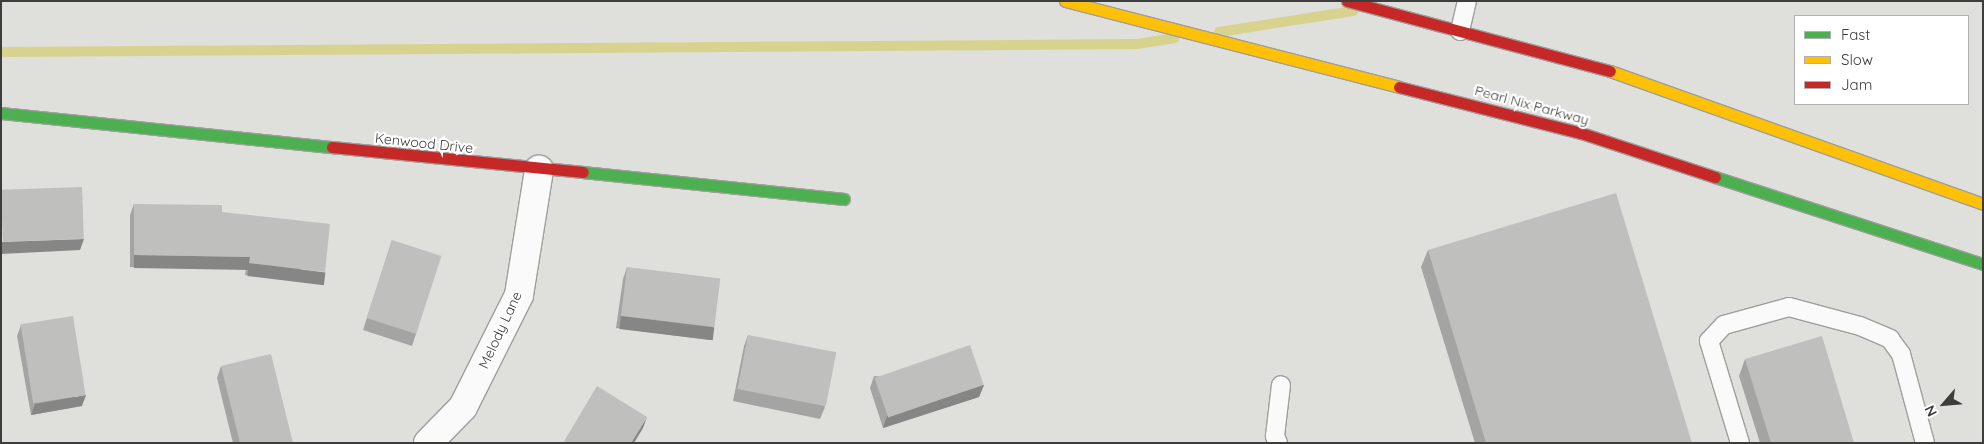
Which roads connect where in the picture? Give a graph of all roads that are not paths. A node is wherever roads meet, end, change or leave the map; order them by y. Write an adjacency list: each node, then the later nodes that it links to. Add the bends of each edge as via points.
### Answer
1 (1066, 1): 9 (main road, Pearl Nix Parkway, via 1581,133)
2 (1347, 1): 4 (main road)
3 (1467, 1): 4 (lane)
4 (1460, 31): 8 (main road, via 1627,75)
5 (1, 113): 6 (main road, Kenwood Drive)
6 (539, 170): 7 (main road, Kenwood Drive); 11 (street, Melody Lane, via 519,296 463,407)
7 (844, 198)
8 (1983, 204)
9 (1983, 264)
10 (1281, 385): 12 (lane, via 1275,436)
11 (428, 443)
12 (1278, 443)
13 (1740, 443): 14 (lane, via 1709,341 1724,325 1789,307 1860,326 1890,339 1901,354)
14 (1925, 443)

